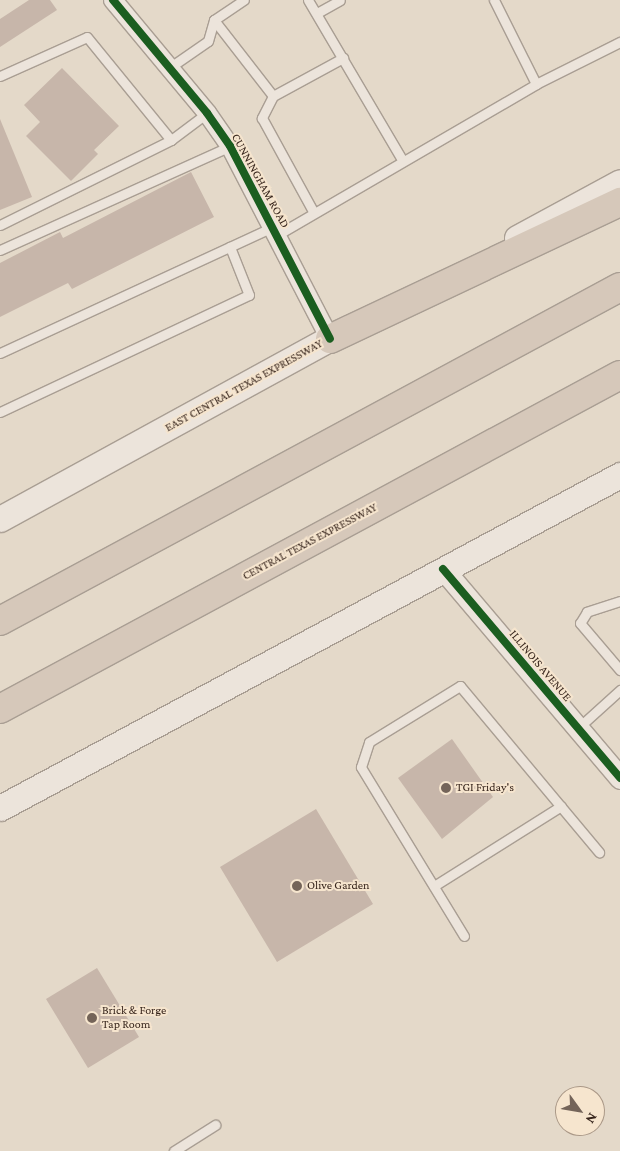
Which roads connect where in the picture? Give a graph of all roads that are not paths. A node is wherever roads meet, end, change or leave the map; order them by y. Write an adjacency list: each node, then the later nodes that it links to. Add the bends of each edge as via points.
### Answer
1 (113, 0): 10 (street, CUNNINGHAM ROAD)
2 (244, 0): 7 (lane)
3 (308, 0): 6 (lane)
4 (340, 0): 6 (lane)
5 (494, 0): 12 (lane)
6 (317, 13): 9 (lane)
7 (214, 20): 10 (lane, via 208,41); 13 (lane)
8 (620, 42): 12 (lane)
9 (343, 58): 13 (lane); 17 (lane)
10 (169, 68): 14 (street, CUNNINGHAM ROAD)
11 (0, 76): 15 (lane, via 87,38)
12 (536, 84): 17 (lane)
13 (273, 96): 20 (lane, via 262,118)
14 (207, 113): 15 (lane); 16 (street, CUNNINGHAM ROAD)
15 (171, 140): 21 (lane)
16 (230, 146): 22 (street, CUNNINGHAM ROAD); 24 (lane)
17 (403, 161): 20 (lane)
18 (620, 182): 26 (main road, EAST CENTRAL TEXAS EXPRESSWAY)
19 (620, 202): 26 (highway)
20 (314, 212): 22 (lane)
21 (0, 225)
22 (275, 231): 23 (lane); 26 (street, CUNNINGHAM ROAD)
23 (230, 247): 27 (lane); 29 (lane, via 249,295)
24 (0, 250)
25 (620, 287): 34 (highway)
26 (330, 339): 31 (main road, EAST CENTRAL TEXAS EXPRESSWAY)
27 (0, 353)
28 (620, 375): 37 (highway, CENTRAL TEXAS EXPRESSWAY)
29 (0, 412)
30 (620, 475): 32 (main road)
31 (0, 519)
32 (443, 569): 38 (street, ILLINOIS AVENUE); 41 (main road)
33 (620, 601): 35 (lane, via 587,612 580,623)
34 (0, 621)
35 (620, 670)
36 (620, 690): 38 (lane)
37 (0, 709)
38 (578, 728): 39 (street, ILLINOIS AVENUE)
39 (620, 778)
40 (561, 806): 42 (lane); 43 (lane); 43 (lane, via 460,686 369,742 361,767)
41 (0, 808)
42 (600, 852)
43 (434, 886): 44 (lane)
44 (464, 936)
45 (215, 1125): 46 (lane)
46 (174, 1151)

